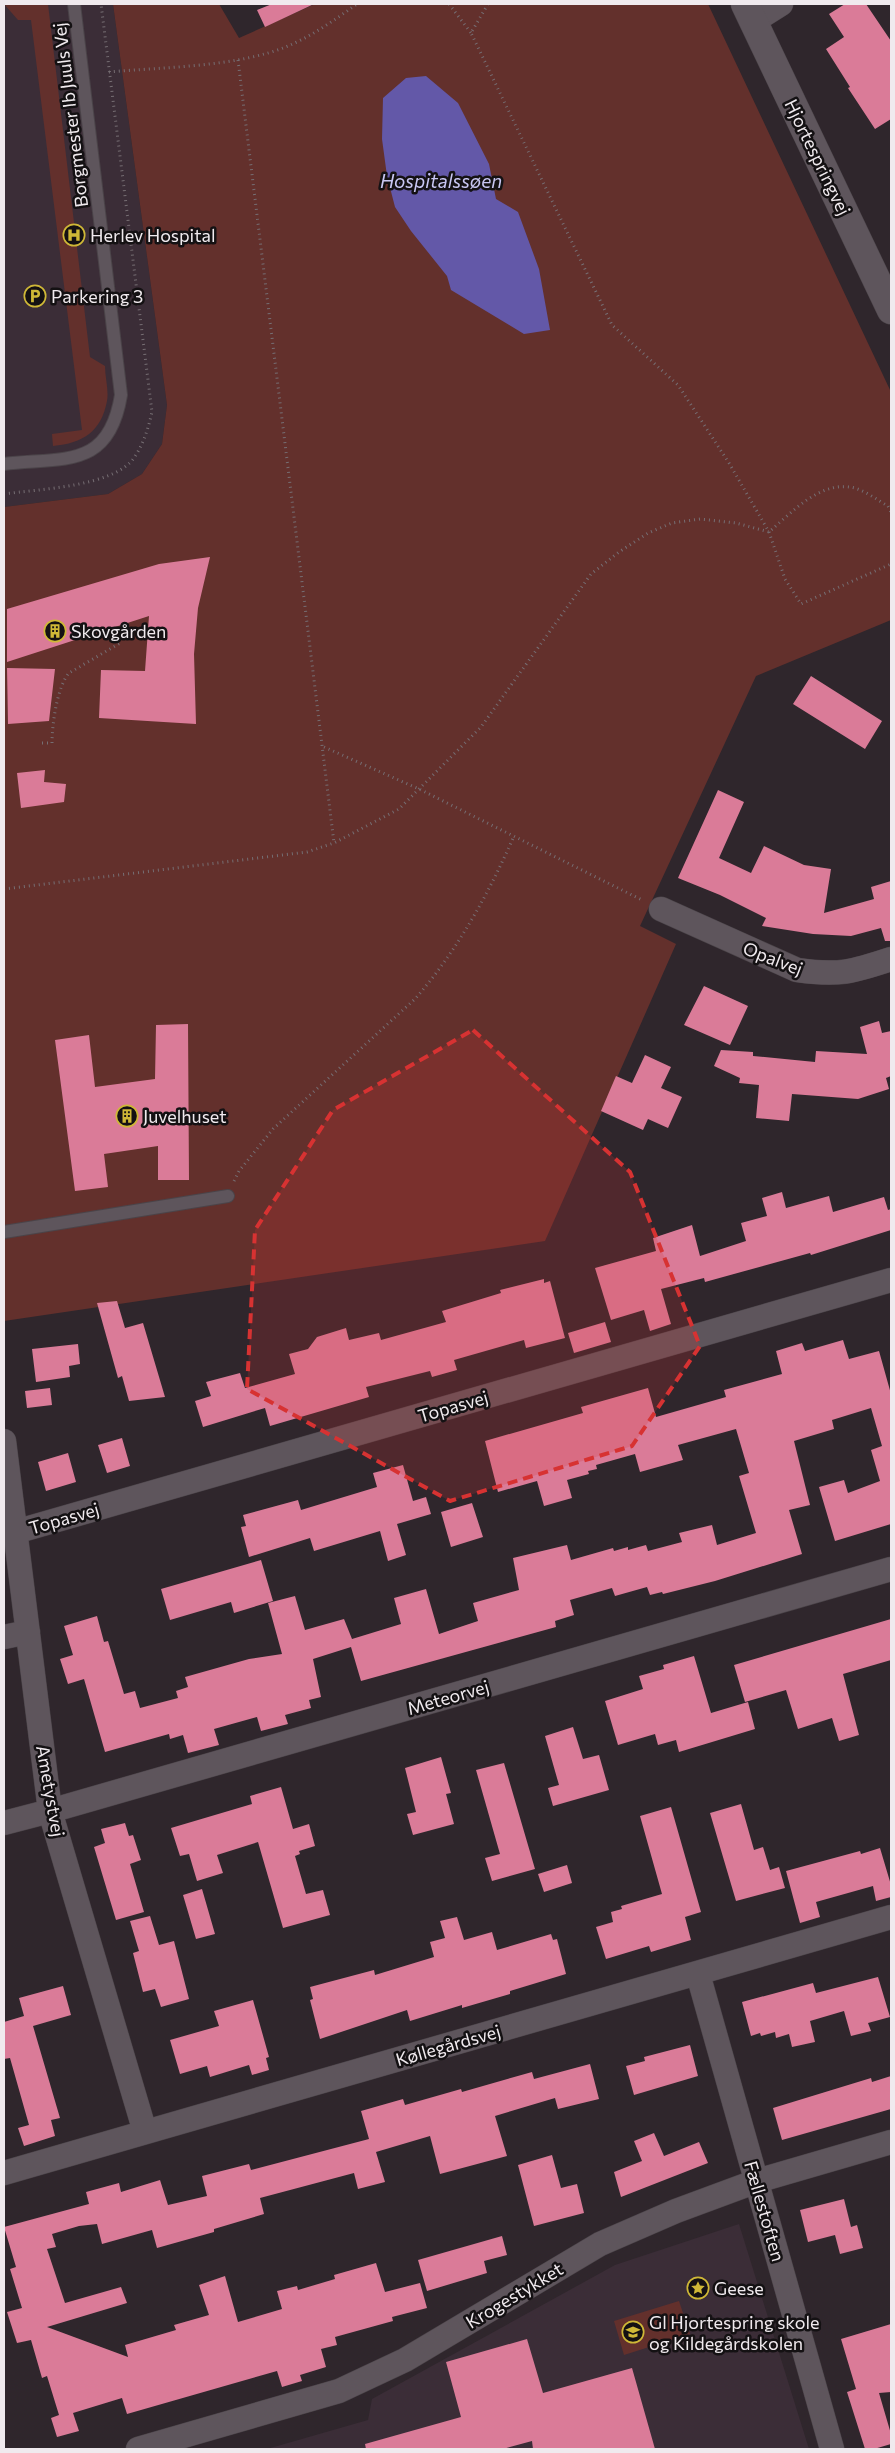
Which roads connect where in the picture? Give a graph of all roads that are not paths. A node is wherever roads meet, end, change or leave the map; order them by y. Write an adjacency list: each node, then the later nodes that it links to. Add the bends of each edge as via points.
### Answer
1 (74, 4): 5 (lane, Borgmester Ib Juuls Vej, via 121,394 118,415 112,430 90,452)
2 (781, 4): 3 (street)
3 (750, 12): 4 (street, Hjortespringvej)
4 (890, 304)
5 (4, 464)
6 (661, 909): 7 (street, Opalvej, via 797,970 847,973)
7 (891, 959)
8 (228, 1196): 9 (lane)
9 (4, 1232)
10 (891, 1280): 12 (street, Topasvej)
11 (4, 1441): 12 (street, Ametystvej)
12 (15, 1532): 14 (street, Ametystvej)
13 (891, 1569): 16 (street, Meteorvej)
14 (28, 1632): 15 (street); 16 (street, Ametystvej)
15 (4, 1637)
16 (50, 1811): 17 (street, Meteorvej); 20 (street, Ametystvej)
17 (4, 1822)
18 (891, 1917): 19 (street, Køllegårdsvej)
19 (698, 1974): 20 (street, Køllegårdsvej); 23 (street, Fællestoften)
20 (145, 2132): 22 (street, Køllegårdsvej)
21 (891, 2142): 23 (street, Krogestykket)
22 (4, 2173)
23 (757, 2181): 24 (street, Krogestykket, via 676,2210 600,2244 405,2360 339,2391); 25 (street, Fællestoften)
24 (138, 2449)
25 (832, 2449)

